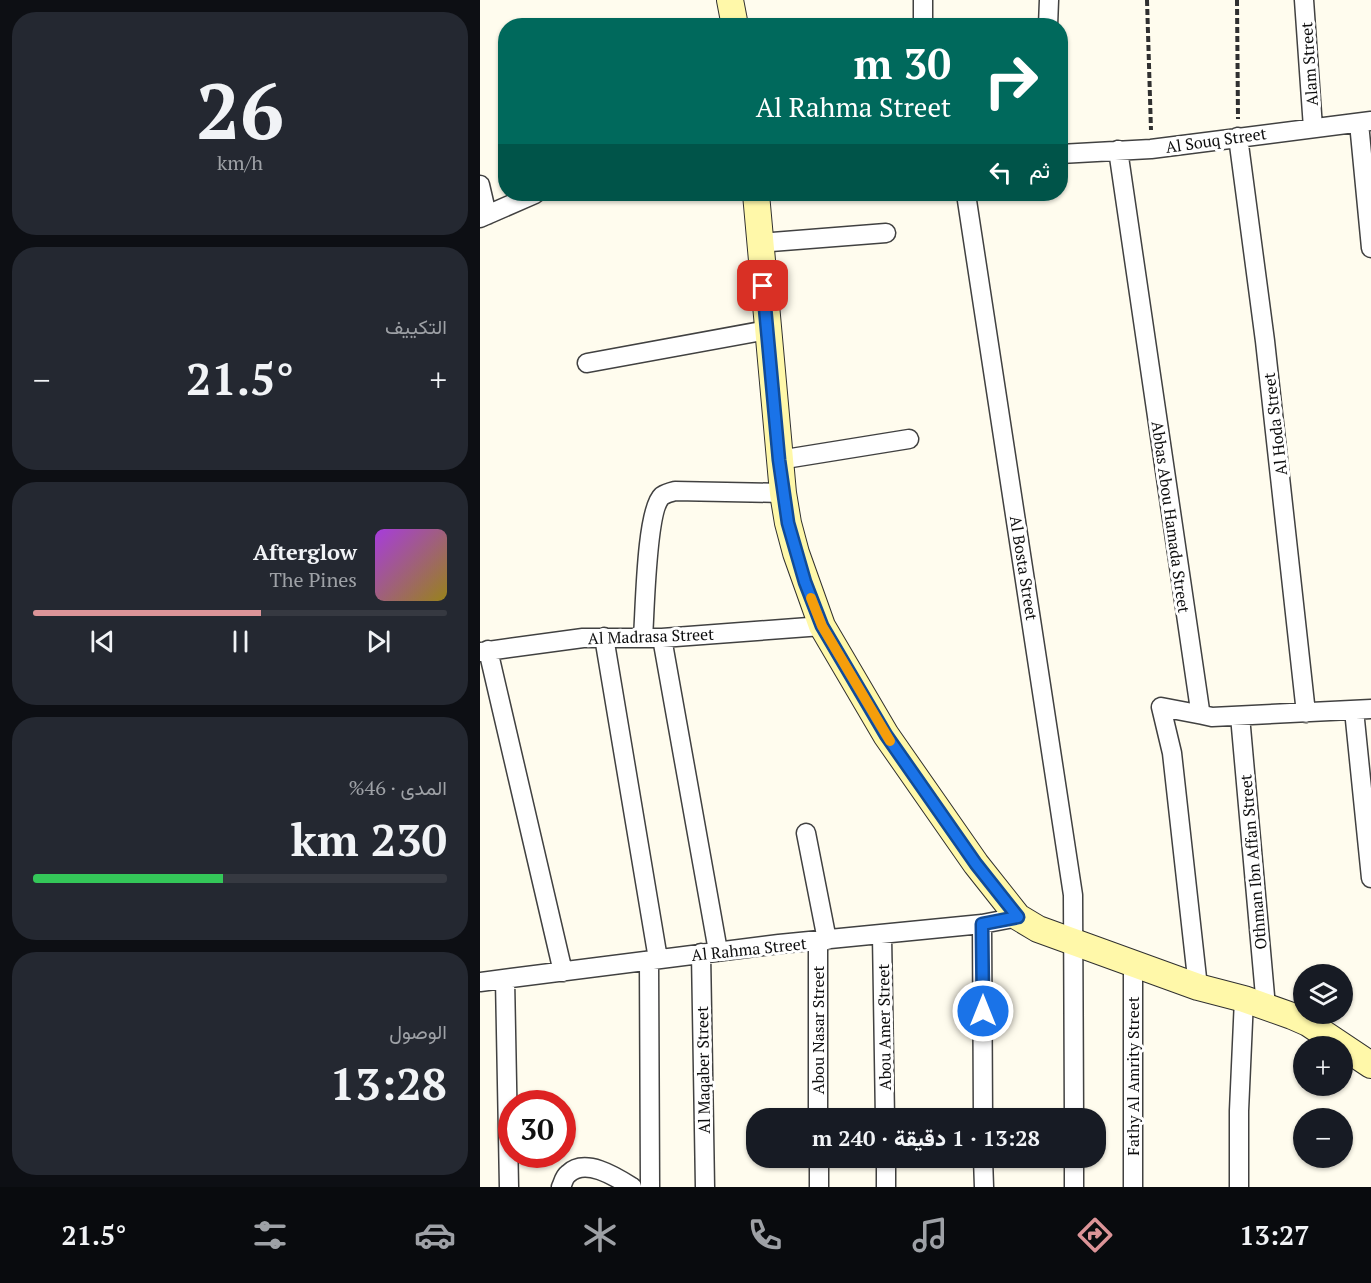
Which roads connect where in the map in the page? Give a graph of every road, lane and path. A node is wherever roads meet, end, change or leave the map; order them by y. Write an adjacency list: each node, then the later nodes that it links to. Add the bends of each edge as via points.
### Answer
1 (730, 0): 7 (street)
2 (923, 0): 8 (street)
3 (1049, 0): 9 (street)
4 (1147, 0): 13 (path)
5 (1237, 0): 12 (path)
6 (1304, 0): 11 (street, Alam Street)
7 (733, 18)
8 (923, 18)
9 (1048, 18)
10 (1365, 122): 11 (street, Al Souq Street); 23 (street)
11 (1313, 128): 12 (street, Al Souq Street)
12 (1239, 137): 13 (street, Al Souq Street); 35 (street, Al Hoda Street)
13 (1151, 149): 14 (street, Al Souq Street)
14 (1118, 150): 15 (street, Al Souq Street); 36 (street, Abbas Abou Hamada Street, via 1198,706)
15 (1068, 153)
16 (480, 185): 20 (street)
17 (518, 201): 20 (street)
18 (756, 201): 22 (street)
19 (967, 201): 44 (street, Al Bosta Street, via 1073,894)
20 (483, 216)
21 (886, 233): 22 (street)
22 (759, 243): 24 (street)
23 (1371, 248)
24 (767, 330): 25 (street); 27 (street)
25 (587, 363)
26 (909, 440): 27 (street)
27 (779, 460): 28 (street)
28 (783, 493): 29 (street, via 796,553); 31 (street, via 675,491 662,496 654,510 651,531)
29 (822, 626): 32 (street, Al Madrasa Street); 40 (street, via 886,735)
30 (604, 637): 31 (street, Al Madrasa Street); 33 (street, Al Madrasa Street); 46 (street)
31 (643, 638): 32 (street, Al Madrasa Street)
32 (662, 638): 45 (street, Al Maqaber Street)
33 (484, 651): 48 (street)
34 (1363, 710): 35 (street); 39 (street)
35 (1306, 713): 37 (street)
36 (1203, 715): 37 (street); 51 (street, via 1161,706 1172,753)
37 (1240, 716): 52 (street, Othman Ibn Affan Street)
38 (806, 833): 43 (street, Abou Nasar Street)
39 (1371, 878)
40 (1018, 917): 41 (street, Al Rahma Street); 44 (street)
41 (982, 924): 42 (street, Al Rahma Street); 56 (street)
42 (882, 935): 43 (street, Al Rahma Street); 55 (street, Abou Amer Street)
43 (823, 941): 45 (street, Al Rahma Street); 54 (street, Abou Nasar Street)
44 (1072, 943): 47 (street); 57 (street, Al Bosta Street)
45 (710, 952): 46 (street, Al Rahma Street); 66 (street, Al Maqaber Street)
46 (654, 960): 48 (street, Al Rahma Street); 65 (street)
47 (1133, 964): 51 (street); 71 (street, Fathy Al Amrity Street)
48 (563, 972): 50 (street, Al Rahma Street)
49 (481, 980): 50 (street, Al Rahma Street)
50 (505, 980): 62 (street)
51 (1198, 987): 52 (street)
52 (1256, 1003): 53 (street, via 1308,1023); 72 (street, Othman Ibn Affan Street, via 1239,1111)
53 (1371, 1065)
54 (818, 1108)
55 (885, 1108)
56 (983, 1108)
57 (1074, 1108)
58 (819, 1168): 67 (street)
59 (886, 1168): 68 (street)
60 (983, 1168): 69 (street)
61 (1074, 1168): 70 (street)
62 (509, 1187)
63 (561, 1187): 64 (street, via 567,1174 586,1168 609,1174)
64 (632, 1187)
65 (650, 1187)
66 (705, 1187)
67 (819, 1187)
68 (886, 1187)
69 (984, 1187)
70 (1074, 1187)
71 (1133, 1187)
72 (1239, 1187)

